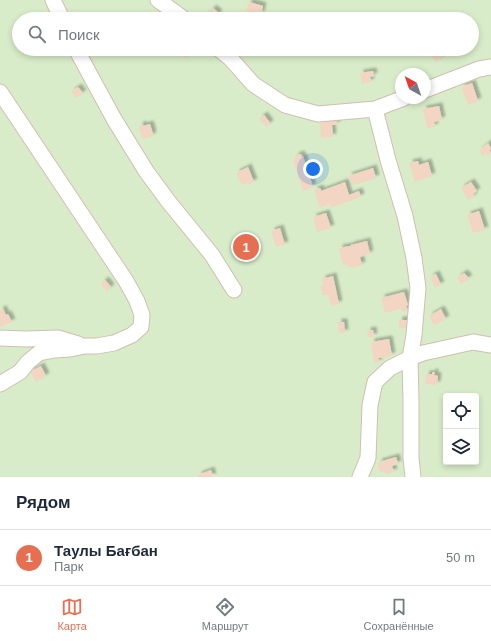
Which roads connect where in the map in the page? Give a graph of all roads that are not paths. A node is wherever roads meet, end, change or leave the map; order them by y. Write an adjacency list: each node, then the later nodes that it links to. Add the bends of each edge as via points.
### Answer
1 (53, 0): 3 (street)
2 (158, 0): 4 (street)
3 (59, 12)
4 (174, 12)
5 (80, 56): 12 (street, via 146,171 212,254)
6 (228, 56): 11 (street, via 253,84 285,105 318,114)
7 (491, 67): 8 (street, via 479,69)
8 (431, 88)
9 (0, 92): 15 (street, via 126,281 142,315 142,327 132,335 114,343)
10 (395, 102): 11 (street)
11 (375, 110): 16 (street, via 414,258 418,288)
12 (234, 290)
13 (0, 338): 15 (street, via 58,338)
14 (491, 345): 16 (street, via 473,342)
15 (84, 346): 17 (street, via 39,353 20,372)
16 (410, 358): 18 (street, via 390,368 375,382 370,405 368,458); 19 (street)
17 (0, 384)
18 (360, 477)
19 (413, 477)

